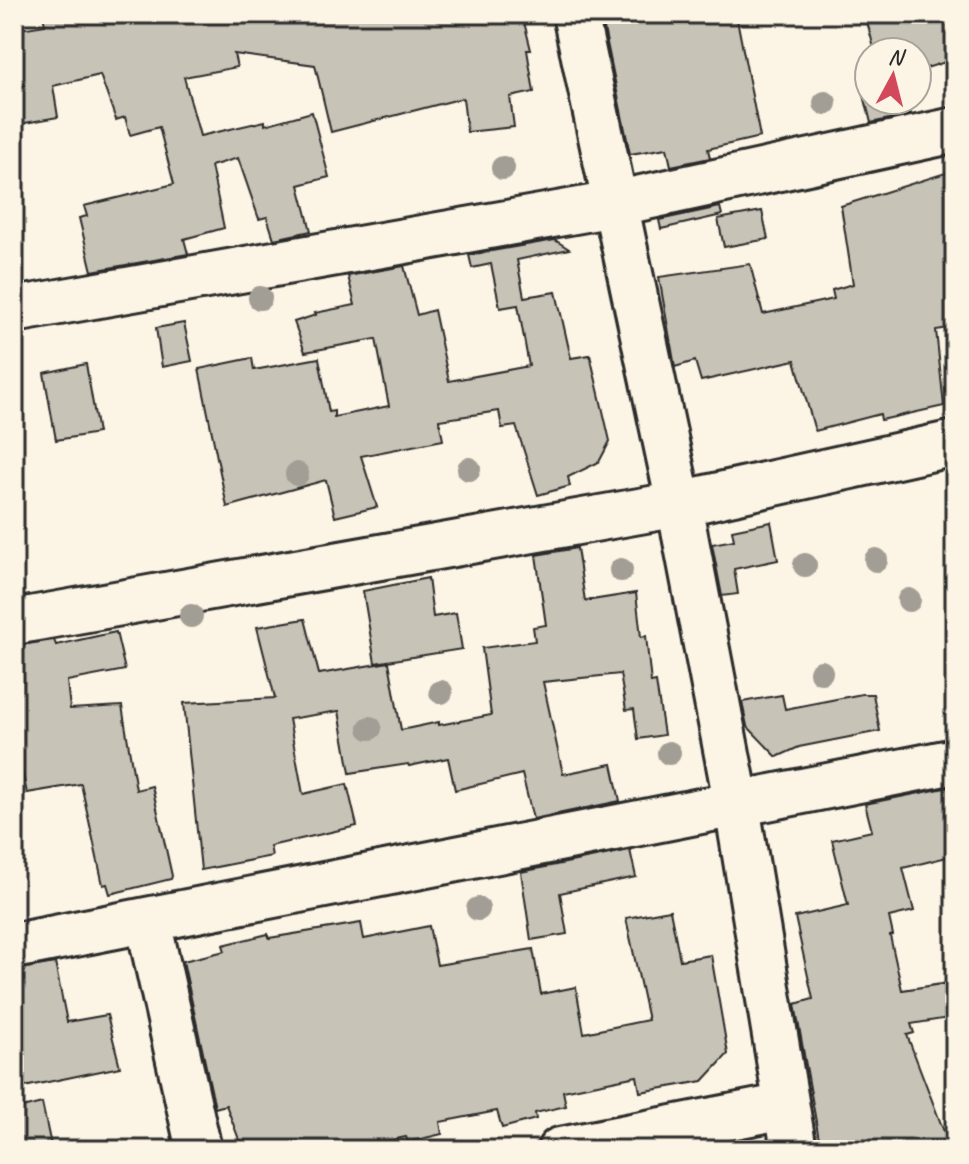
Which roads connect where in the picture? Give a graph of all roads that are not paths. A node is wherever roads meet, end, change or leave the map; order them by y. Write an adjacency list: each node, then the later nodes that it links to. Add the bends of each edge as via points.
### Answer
1 (575, 14): 3 (street)
2 (955, 130): 3 (street)
3 (614, 204): 4 (street); 6 (street)
4 (14, 310)
5 (955, 443): 6 (street)
6 (679, 504): 7 (street); 9 (street)
7 (14, 622)
8 (955, 761): 9 (street)
9 (737, 806): 10 (street); 12 (street)
10 (148, 921): 11 (street); 13 (street)
11 (14, 946)
12 (786, 1106): 14 (street); 15 (street)
13 (199, 1150)
14 (560, 1150)
15 (794, 1150)

